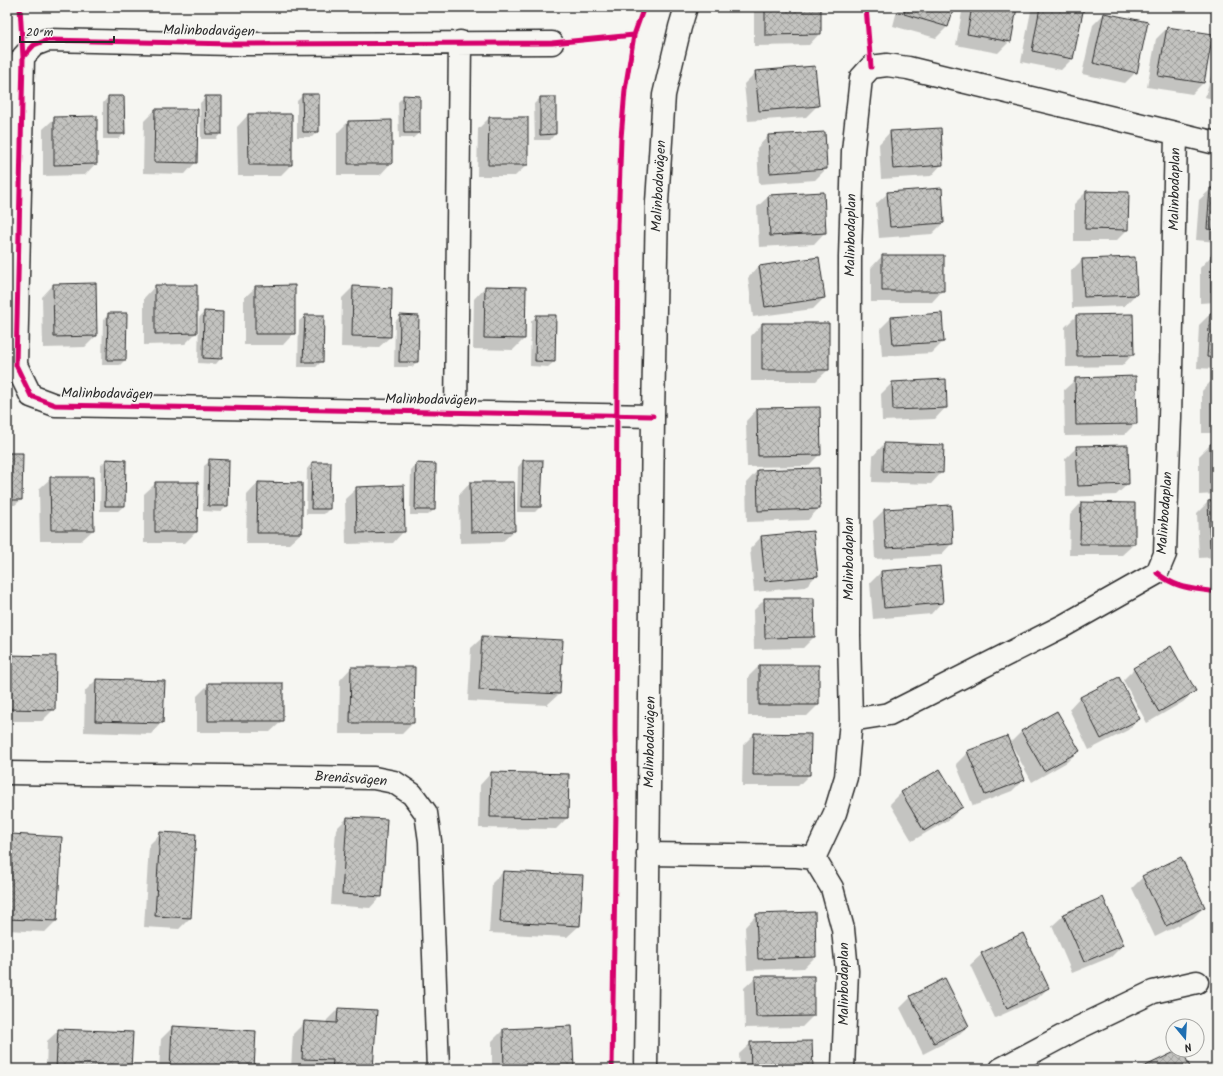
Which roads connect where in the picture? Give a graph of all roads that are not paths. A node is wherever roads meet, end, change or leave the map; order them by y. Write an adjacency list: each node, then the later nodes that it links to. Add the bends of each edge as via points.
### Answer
1 (686, 7): 7 (street, Malinbodavägen, via 664,95 657,202)
2 (460, 42): 3 (street, Malinbodavägen); 6 (street, Malinbodavägen); 6 (street, Malinbodavägen, via 233,44 47,40 34,45 23,57 16,365 31,396 55,406)
3 (552, 43)
4 (1176, 134): 5 (street, Malinbodaplan); 8 (street, Malinbodaplan, via 1166,522 1164,554 1157,573 1065,625 888,714); 8 (street, Malinbodaplan, via 908,68 887,65 871,67 861,78 853,151 850,257)
5 (1216, 142)
6 (456, 413): 7 (street, Malinbodavägen)
7 (653, 416): 10 (street, Malinbodavägen)
8 (851, 720): 11 (street, Malinbodaplan, via 846,777 835,813)
9 (7, 773): 13 (street, Brenäsvägen, via 374,778 394,782 412,794 426,813 430,841)
10 (648, 854): 11 (street); 14 (street, Malinbodavägen)
11 (814, 858): 15 (street, Malinbodaplan, via 832,888 843,929 847,971)
12 (1197, 982): 16 (street, via 1152,992)
13 (438, 1069)
14 (646, 1069)
15 (843, 1069)
16 (1001, 1069)

